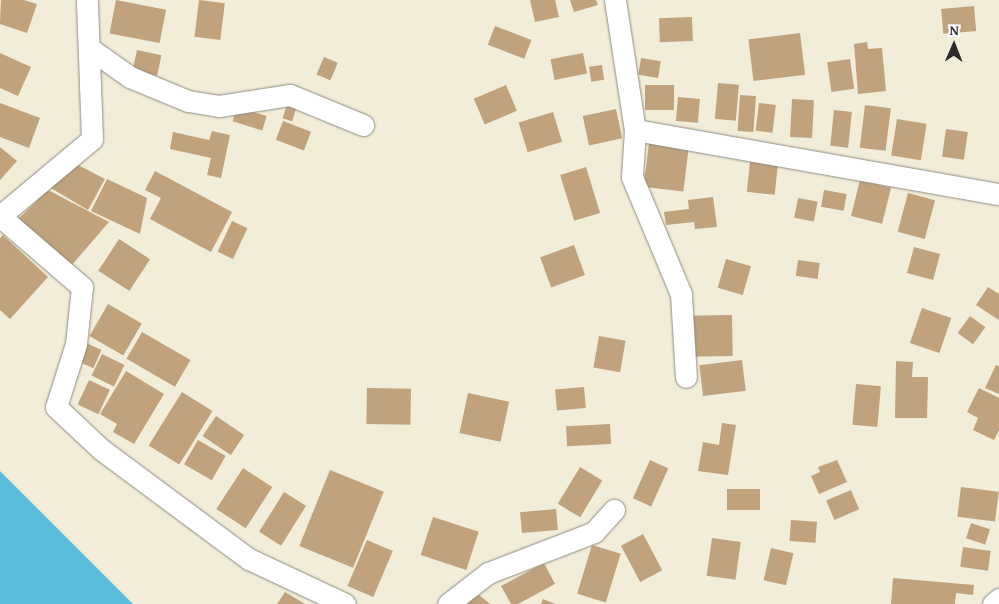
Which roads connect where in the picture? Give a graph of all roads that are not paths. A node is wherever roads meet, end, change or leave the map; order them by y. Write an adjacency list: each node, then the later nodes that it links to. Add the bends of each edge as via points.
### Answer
1 (87, 0): 3 (street)
2 (615, 0): 5 (street)
3 (89, 48): 4 (street, via 130,76 188,101 219,106 290,95); 7 (street, via 92,139)
4 (363, 125)
5 (635, 130): 6 (street); 8 (street, via 632,177 681,294)
6 (999, 194)
7 (1, 217): 11 (street, via 82,287 76,344 56,407 102,450 249,559)
8 (686, 377)
9 (614, 510): 12 (street, via 594,532 488,573)
10 (999, 599): 13 (street)
11 (345, 604)
12 (448, 604)
13 (992, 604)

